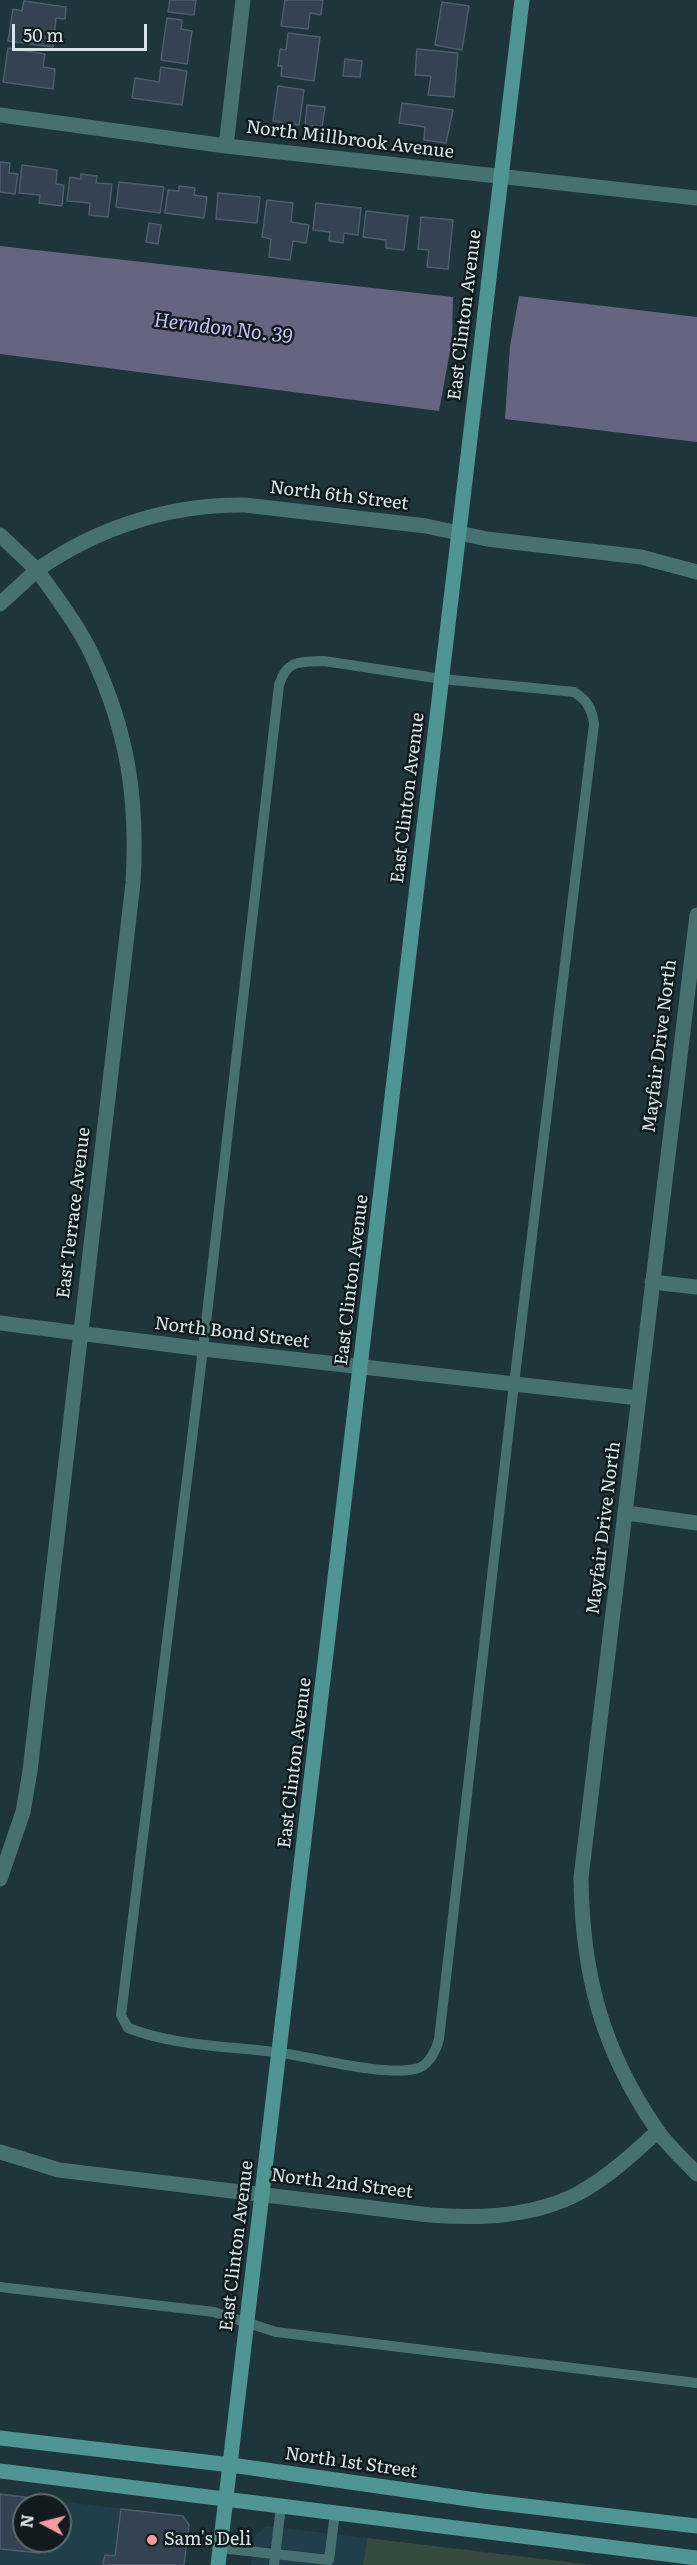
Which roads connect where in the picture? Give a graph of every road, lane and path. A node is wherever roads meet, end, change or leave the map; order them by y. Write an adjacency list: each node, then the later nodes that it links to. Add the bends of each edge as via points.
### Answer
1 (243, 0): 4 (street)
2 (522, 0): 5 (main road, East Clinton Avenue)
3 (0, 116): 4 (street, North Millbrook Avenue)
4 (226, 146): 5 (street, North Millbrook Avenue)
5 (501, 177): 6 (street, North Millbrook Avenue); 7 (main road, East Clinton Avenue)
6 (697, 198)
7 (458, 532): 9 (street, North 6th Street, via 271,507 219,505 153,516 118,528 85,540); 10 (street, North 6th Street, via 487,539 641,557); 12 (main road, East Clinton Avenue)
8 (0, 535): 9 (street)
9 (37, 570): 11 (street, North 6th Street); 17 (street, East Terrace Avenue, via 91,653 118,723 134,799 133,883)
10 (697, 572)
11 (0, 604)
12 (442, 679): 18 (lane, via 324,661 299,662 288,667 282,676); 19 (main road, East Clinton Avenue); 20 (lane, via 574,692 593,711)
13 (697, 915): 14 (street, Mayfair Drive North)
14 (652, 1282): 15 (street); 21 (street, Mayfair Drive North)
15 (697, 1287)
16 (0, 1323): 17 (street, North Bond Street)
17 (80, 1334): 18 (street, North Bond Street); 24 (street, East Terrace Avenue, via 30,1771 23,1812)
18 (203, 1349): 19 (street, North Bond Street); 25 (lane, via 121,2015 128,2028 174,2042)
19 (361, 1366): 20 (street, North Bond Street); 25 (main road, East Clinton Avenue)
20 (514, 1384): 21 (street, North Bond Street); 25 (lane, via 437,2047 426,2063 407,2070)
21 (639, 1398): 22 (street, Mayfair Drive North)
22 (627, 1513): 23 (street); 26 (street, Mayfair Drive North, via 581,1878 581,1904 586,1958 601,2023 633,2091)
23 (697, 1523)
24 (0, 1879)
25 (280, 2053): 29 (main road, East Clinton Avenue)
26 (658, 2131): 28 (street, Mayfair Drive North); 29 (street, North 2nd Street, via 619,2166 578,2194 551,2205 490,2217 457,2217)
27 (0, 2152): 29 (street, North 2nd Street, via 59,2170)
28 (697, 2174)
29 (263, 2194): 31 (main road, East Clinton Avenue)
30 (0, 2287): 31 (lane, via 214,2312)
31 (248, 2323): 32 (lane, via 276,2332); 34 (main road, East Clinton Avenue)
32 (697, 2384)
33 (0, 2438): 34 (main road, North 1st Street)
34 (231, 2465): 36 (main road, East Clinton Avenue); 39 (main road, North 1st Street, via 442,2496)
35 (0, 2471): 36 (main road)
36 (226, 2498): 37 (main road); 40 (main road, East Clinton Avenue)
37 (281, 2506): 38 (main road); 42 (lane)
38 (335, 2513): 41 (main road); 42 (lane, via 329,2560)
39 (697, 2526)
40 (220, 2548): 42 (lane); 43 (main road, East Clinton Avenue)
41 (697, 2558)
42 (275, 2560)
43 (218, 2565)

